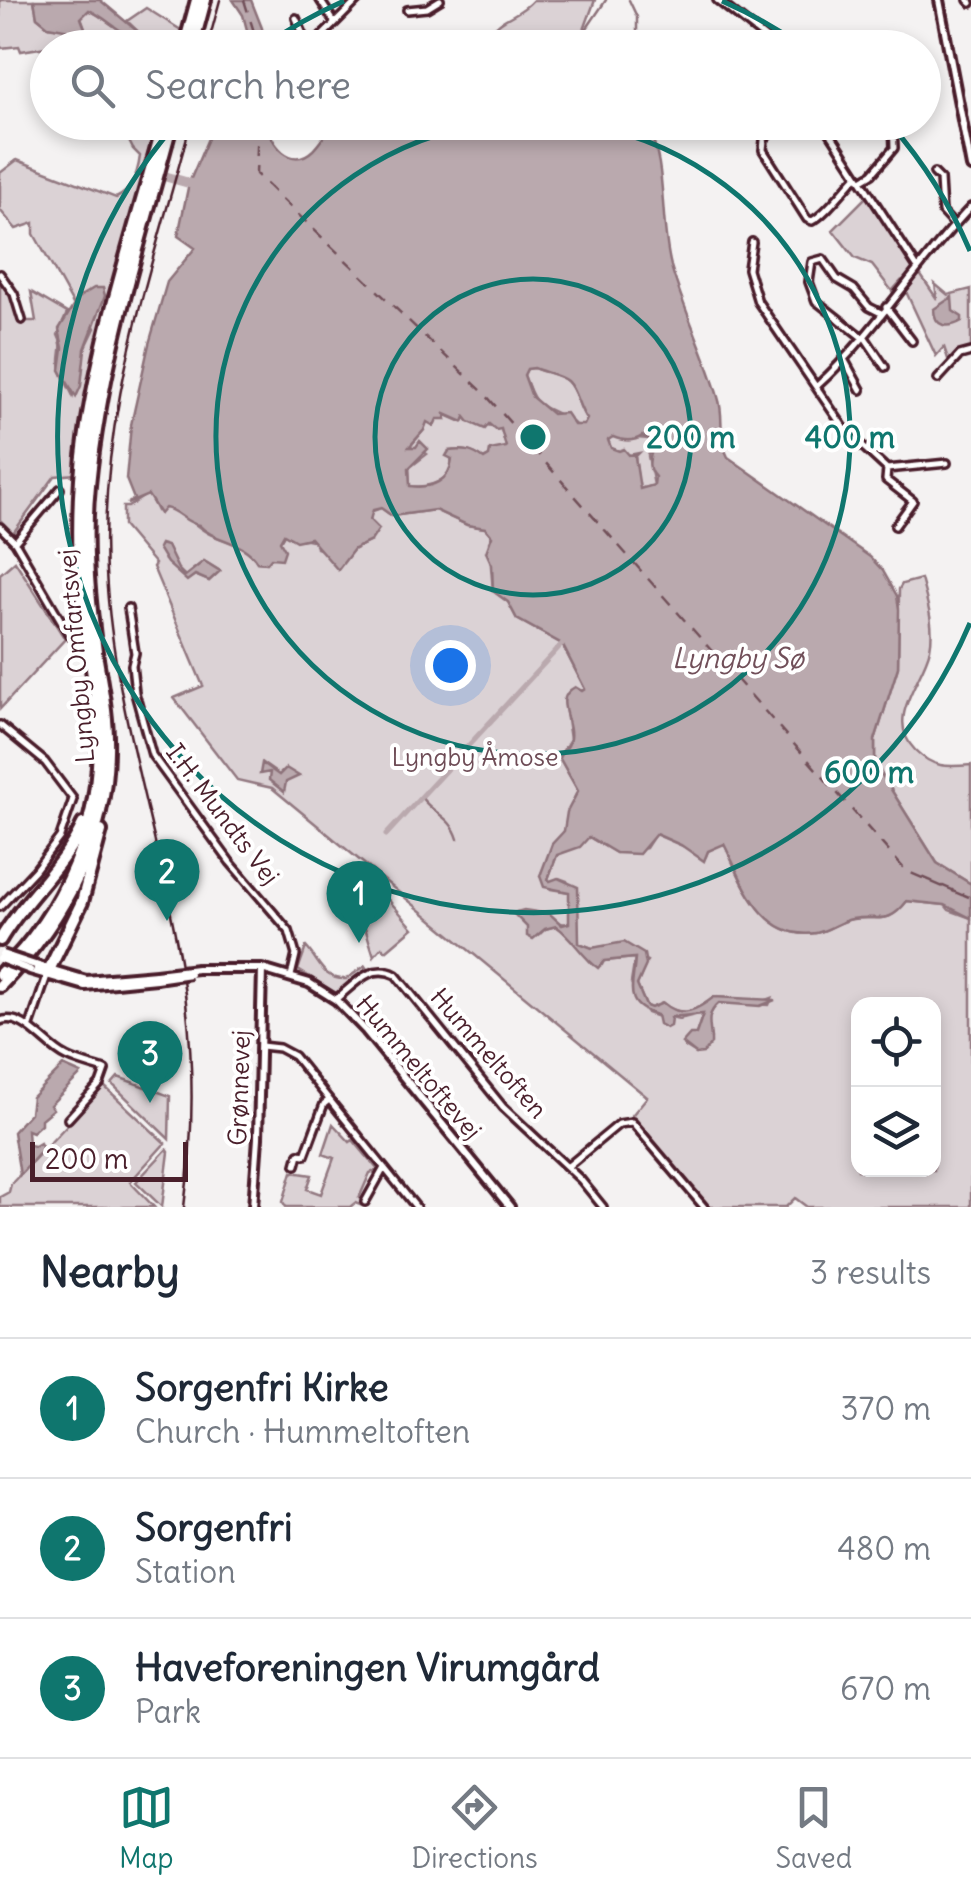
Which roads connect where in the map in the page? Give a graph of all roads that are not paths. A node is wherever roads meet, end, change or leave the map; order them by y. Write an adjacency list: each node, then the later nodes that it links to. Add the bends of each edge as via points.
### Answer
1 (197, 0): 11 (highway)
2 (205, 0): 12 (highway)
3 (320, 0): 10 (street)
4 (358, 0): 10 (street)
5 (440, 0): 8 (street)
6 (717, 0): 15 (street)
7 (940, 0): 21 (street)
8 (407, 10)
9 (296, 18): 13 (street)
10 (335, 23): 14 (street)
11 (189, 30)
12 (197, 30)
13 (302, 30)
14 (328, 30)
15 (755, 30)
16 (159, 140): 48 (highway, Lyngby Omfartsvej, via 85,440 79,545 98,714)
17 (167, 140): 49 (highway, Lyngby Omfartsvej, via 93,442 86,544 106,714)
18 (764, 140): 23 (street, via 763,150 808,220 817,220)
19 (834, 140): 23 (street)
20 (894, 140): 23 (street, via 872,174)
21 (971, 167)
22 (934, 174): 25 (street, via 942,212)
23 (859, 178): 27 (street)
24 (971, 207): 25 (street)
25 (954, 225): 27 (street)
26 (752, 242): 37 (street, via 752,290)
27 (918, 266): 29 (street)
28 (0, 274): 30 (street)
29 (884, 310): 31 (street); 31 (street, via 837,279 824,260 812,262 808,282 816,301); 32 (street)
30 (22, 320)
31 (864, 337): 34 (street); 35 (street)
32 (912, 342)
33 (971, 352): 36 (street)
34 (845, 360): 37 (street); 38 (street)
35 (885, 367)
36 (938, 379)
37 (816, 386): 40 (street, via 847,432)
38 (861, 390)
39 (947, 463): 40 (street)
40 (887, 468): 42 (street, via 886,480 913,501)
41 (60, 489): 44 (street)
42 (895, 526)
43 (0, 527): 44 (street)
44 (15, 542): 46 (street)
45 (128, 608): 56 (street, I.H. Mundts Vej, via 135,693 152,755 288,932 296,955)
46 (70, 636)
47 (0, 725): 50 (street, via 45,762 74,798 57,840)
48 (97, 781): 51 (highway, via 77,838); 54 (highway, Lyngby Omfartsvej, via 66,885)
49 (103, 797): 55 (highway, via 92,873); 57 (highway, Lyngby Omfartsvej, via 66,902)
50 (0, 908)
51 (0, 940)
52 (1, 955): 55 (street, Hummeltoftevej, bridge)
53 (262, 969): 55 (street, Hummeltoftevej, bridge, via 92,980); 56 (street, Hummeltoftevej); 61 (street, Grønnevej)
54 (0, 974)
55 (48, 974): 60 (street)
56 (292, 976): 58 (street, Hummeltoftevej)
57 (0, 986)
58 (336, 1000): 65 (street, Hummeltoften, via 370,972 396,975 503,1108); 70 (street, Hummeltoftevej)
59 (0, 1020): 60 (street)
60 (30, 1026): 63 (street, via 64,1056 105,1070)
61 (260, 1046): 62 (street, via 287,1050); 69 (street, Grønnevej)
62 (329, 1100): 64 (street); 66 (street)
63 (68, 1119)
64 (296, 1165)
65 (567, 1166): 71 (street, Hummeltoften); 72 (street, via 619,1124 632,1122)
66 (384, 1168): 67 (street); 68 (street)
67 (365, 1202)
68 (412, 1206)
69 (253, 1207)
70 (510, 1207)
71 (603, 1207)
72 (704, 1207)

